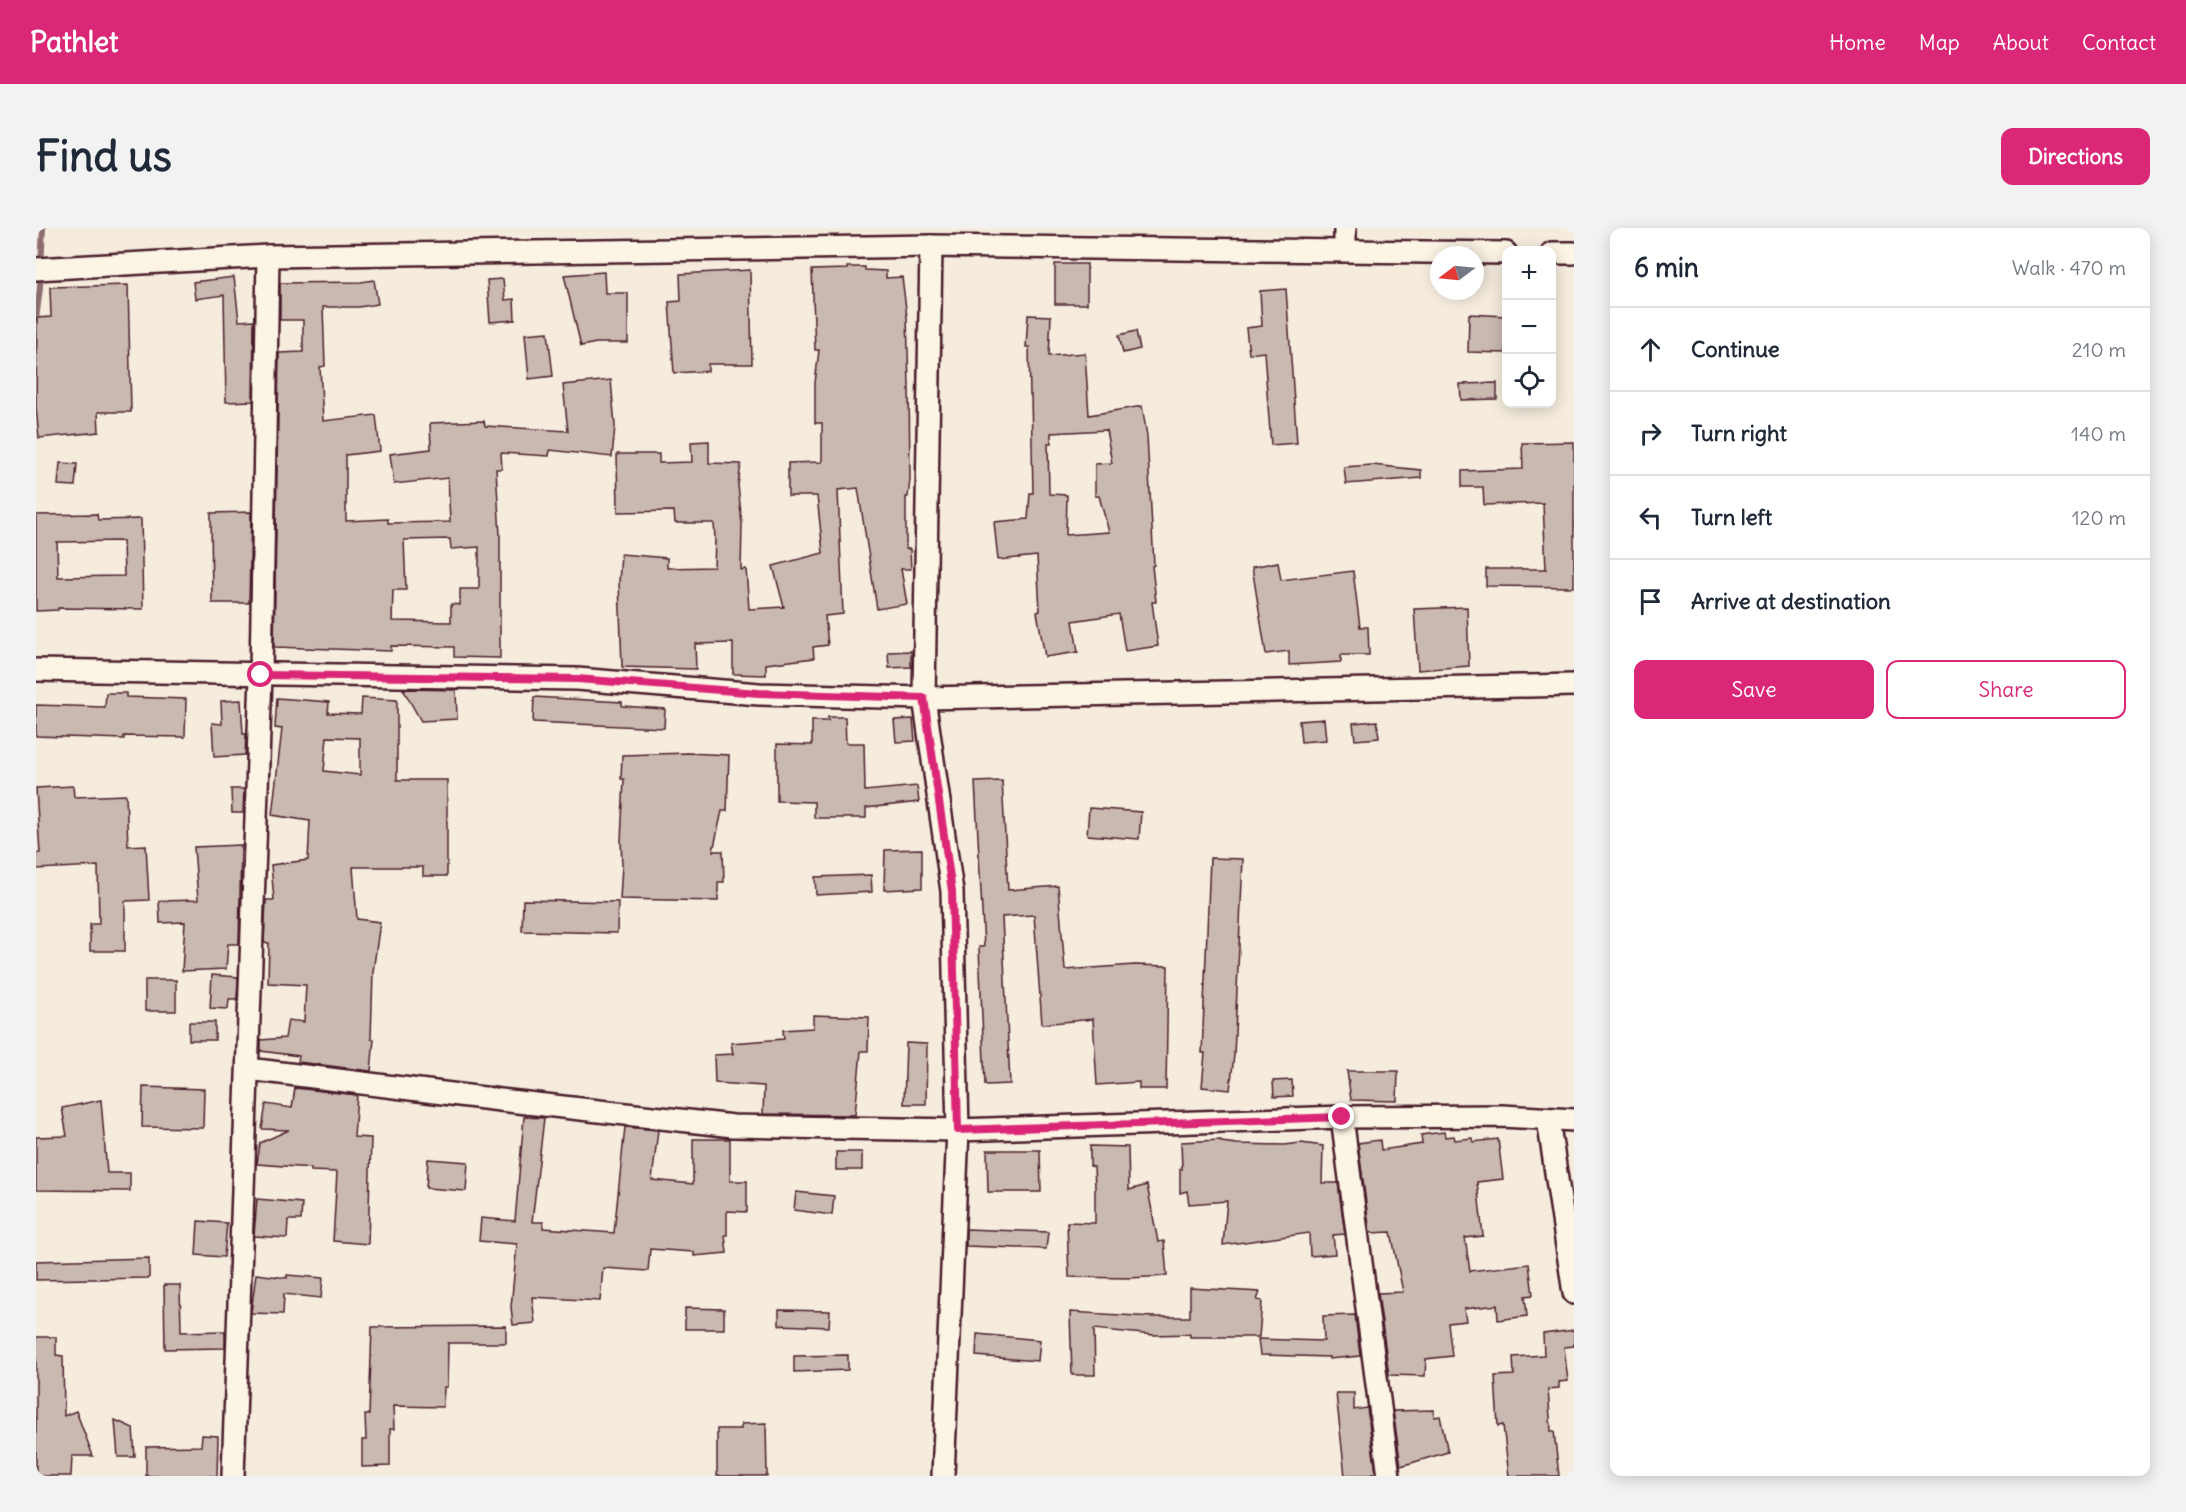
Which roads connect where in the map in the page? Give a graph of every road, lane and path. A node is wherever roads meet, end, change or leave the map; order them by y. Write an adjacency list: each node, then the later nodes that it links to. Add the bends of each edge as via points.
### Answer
1 (1345, 228): 3 (street)
2 (930, 246): 3 (street); 7 (street); 12 (street)
3 (1345, 250): 4 (street)
4 (1502, 253)
5 (1556, 253): 6 (street)
6 (1574, 254)
7 (268, 256): 8 (street); 10 (street)
8 (36, 269)
9 (36, 670): 10 (street)
10 (261, 675): 12 (street, via 577,679 759,693); 13 (street)
11 (1574, 685): 12 (street)
12 (924, 698): 17 (street, via 952,891)
13 (248, 1070): 17 (street, via 734,1126); 19 (street)
14 (1342, 1117): 15 (street); 17 (street); 21 (street)
15 (1548, 1119): 16 (street); 18 (street)
16 (1574, 1120)
17 (958, 1130): 20 (street)
18 (1574, 1293)
19 (233, 1476)
20 (943, 1476)
21 (1389, 1476)

